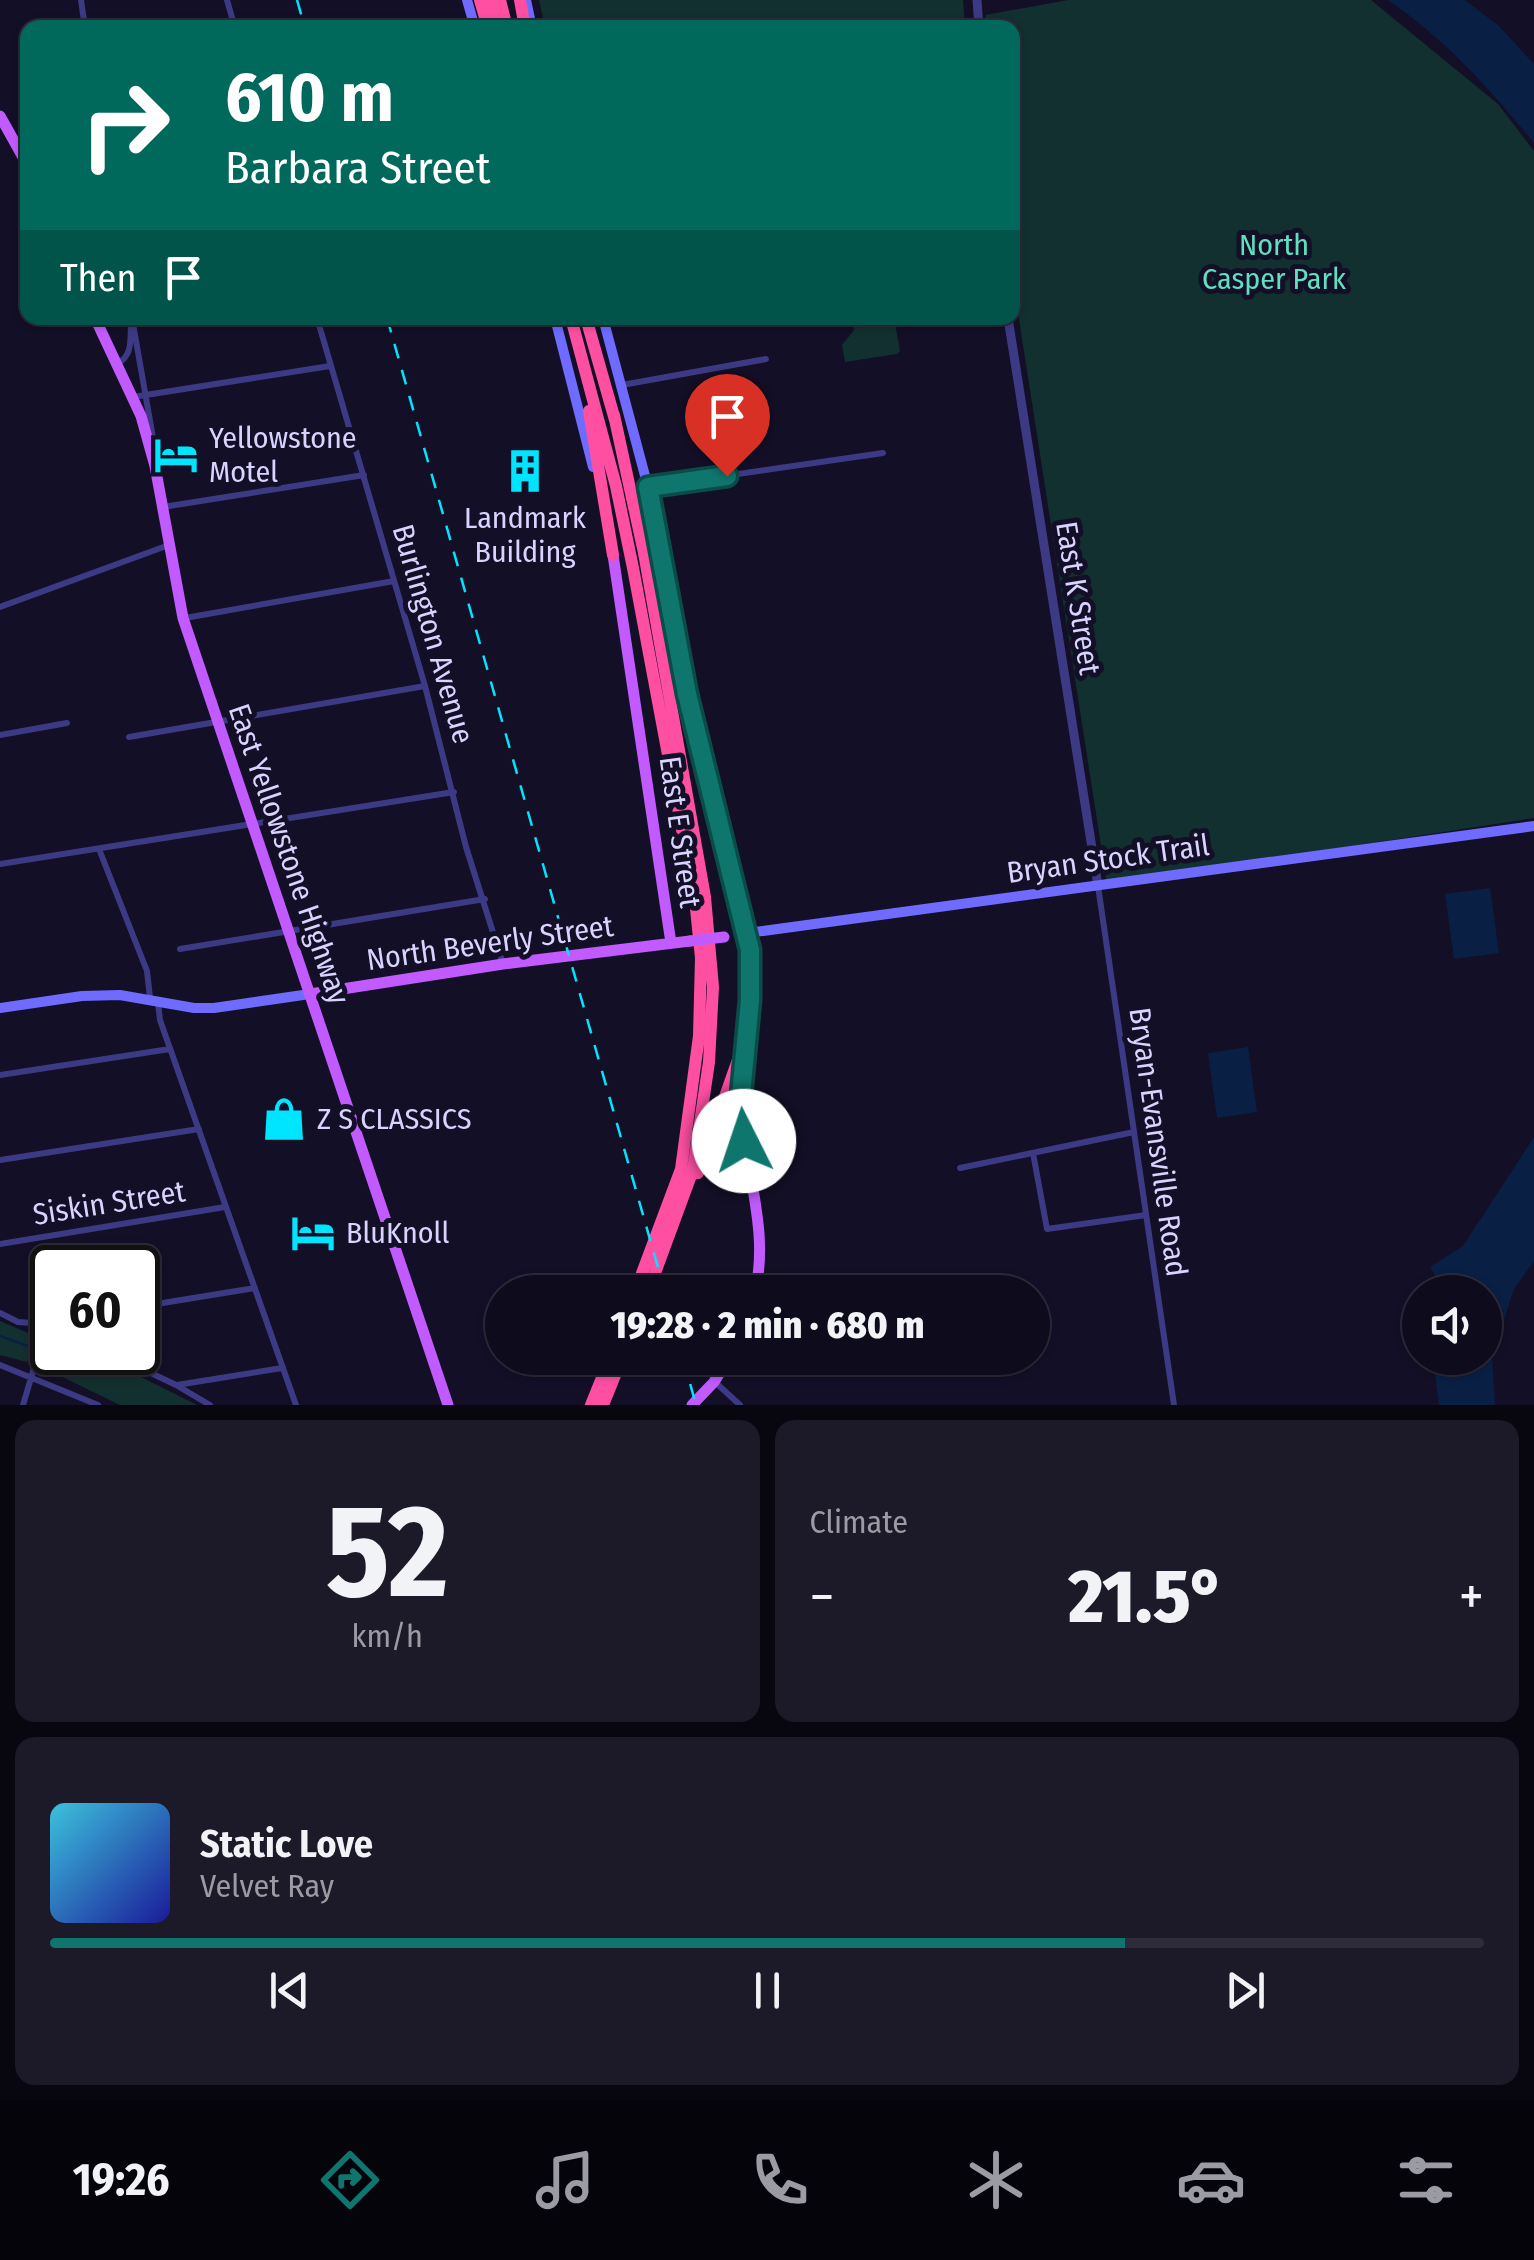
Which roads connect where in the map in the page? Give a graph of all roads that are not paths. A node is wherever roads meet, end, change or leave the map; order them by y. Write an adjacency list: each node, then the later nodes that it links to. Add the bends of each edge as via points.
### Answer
1 (0, 116): 2 (main road)
2 (20, 152)
3 (99, 325): 13 (main road, East Yellowstone Highway)
4 (132, 325): 13 (street, via 130,349)
5 (133, 325): 17 (street)
6 (319, 325): 15 (street, Burlington Avenue)
7 (558, 325): 24 (main road, East E Street)
8 (573, 325): 14 (highway)
9 (588, 325): 18 (highway)
10 (605, 325): 16 (main road)
11 (1009, 325): 39 (street, East K Street)
12 (766, 359): 16 (street)
13 (118, 363): 17 (main road, East Yellowstone Highway)
14 (584, 364): 24 (highway); 62 (highway, via 630,551 701,958 699,1036 681,1169)
15 (330, 366): 17 (street); 20 (street, Burlington Avenue)
16 (622, 385): 21 (main road)
17 (140, 395): 22 (main road, East Yellowstone Highway)
18 (614, 416): 28 (highway); 61 (highway, via 648,572 711,956 712,1032 693,1170)
19 (884, 454): 21 (street)
20 (364, 476): 22 (street); 25 (street, Burlington Avenue)
21 (648, 487): 28 (main road)
22 (163, 506): 23 (main road, East Yellowstone Highway)
23 (169, 545): 26 (street); 27 (main road, East Yellowstone Highway)
24 (612, 555): 44 (main road, East E Street)
25 (394, 580): 27 (street); 29 (street, Burlington Avenue)
26 (0, 606)
27 (183, 618): 30 (main road, East Yellowstone Highway)
28 (672, 620): 42 (main road)
29 (425, 686): 30 (street); 34 (street, Burlington Avenue)
30 (219, 722): 33 (street); 35 (main road, East Yellowstone Highway)
31 (67, 723): 32 (street)
32 (0, 734)
33 (129, 737)
34 (454, 792): 35 (street); 40 (street, Burlington Avenue)
35 (254, 826): 37 (street); 41 (main road, East Yellowstone Highway)
36 (1534, 826): 39 (main road, Bryan Stock Trail)
37 (99, 849): 38 (street); 48 (street)
38 (0, 864)
39 (1098, 886): 42 (main road, Bryan Stock Trail); 54 (street, Bryan-Evansville Road)
40 (484, 899): 41 (street); 46 (street, Burlington Avenue)
41 (290, 931): 45 (street); 47 (main road, East Yellowstone Highway)
42 (748, 933): 43 (main road, Bryan Stock Trail, bridge); 50 (main road)
43 (690, 941): 44 (main road, North Beverly Street)
44 (671, 943): 46 (main road, North Beverly Street)
45 (180, 949)
46 (503, 964): 47 (main road, North Beverly Street)
47 (310, 994): 48 (main road, North Beverly Street, via 214,1008); 82 (main road, East Yellowstone Highway)
48 (154, 1000): 49 (main road, North Beverly Street, via 82,996); 51 (street)
49 (0, 1008)
50 (745, 1040): 61 (highway); 64 (main road, via 741,1095 758,1216)
51 (170, 1048): 52 (street); 53 (street)
52 (0, 1075)
53 (200, 1129): 56 (street); 58 (street)
54 (1134, 1132): 55 (street); 59 (street, Bryan-Evansville Road)
55 (1034, 1152): 57 (street); 59 (street, via 1047,1229)
56 (0, 1160)
57 (960, 1168)
58 (225, 1207): 60 (street, Siskin Street); 65 (street)
59 (1146, 1215): 87 (street, Bryan-Evansville Road)
60 (0, 1244)
61 (665, 1249): 63 (highway)
62 (642, 1275)
63 (655, 1275)
64 (757, 1275)
65 (255, 1288): 66 (street); 70 (street)
66 (160, 1303)
67 (0, 1313): 68 (street)
68 (30, 1323)
69 (0, 1365): 75 (street)
70 (282, 1368): 77 (street); 81 (street)
71 (155, 1375): 77 (street)
72 (603, 1375): 83 (highway)
73 (615, 1375): 84 (highway)
74 (718, 1375): 76 (main road)
75 (34, 1377): 78 (street); 79 (street)
76 (714, 1382): 85 (main road); 86 (street)
77 (176, 1385): 80 (street)
78 (23, 1405)
79 (98, 1405)
80 (210, 1405)
81 (296, 1405)
82 (448, 1405)
83 (591, 1405)
84 (604, 1405)
85 (692, 1405)
86 (740, 1405)
87 (1174, 1405)

